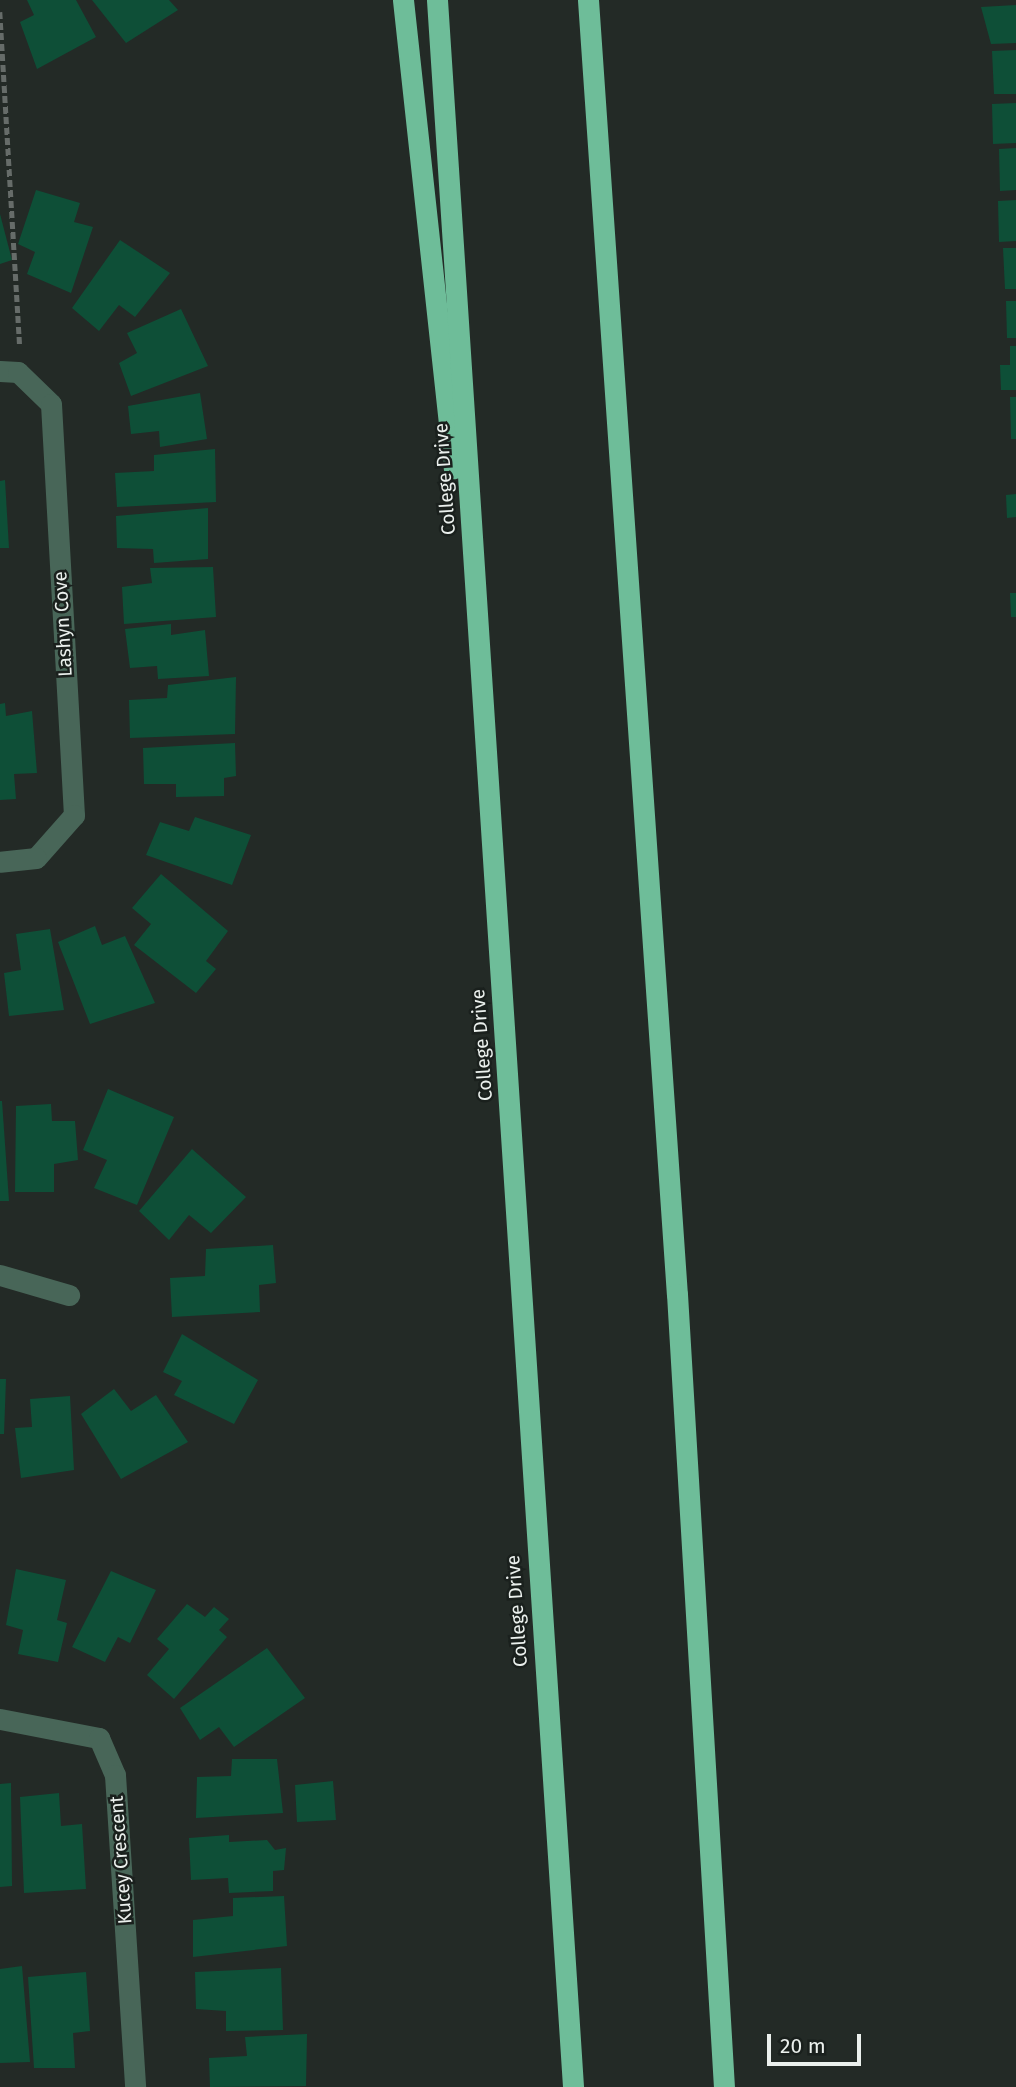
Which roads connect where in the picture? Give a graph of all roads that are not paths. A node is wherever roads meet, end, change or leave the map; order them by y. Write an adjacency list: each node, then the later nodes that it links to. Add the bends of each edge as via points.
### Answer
1 (402, 0): 5 (highway)
2 (437, 0): 5 (highway, College Drive)
3 (589, 0): 12 (highway, via 677,1294)
4 (0, 371): 6 (street, Lashyn Cove, via 19,372 51,404 74,815 36,858)
5 (487, 773): 11 (highway, College Drive)
6 (0, 862)
7 (0, 1275): 8 (street)
8 (69, 1295)
9 (0, 1719): 10 (street, Kucey Crescent, via 99,1738 115,1775)
10 (135, 2087)
11 (573, 2087)
12 (723, 2087)

